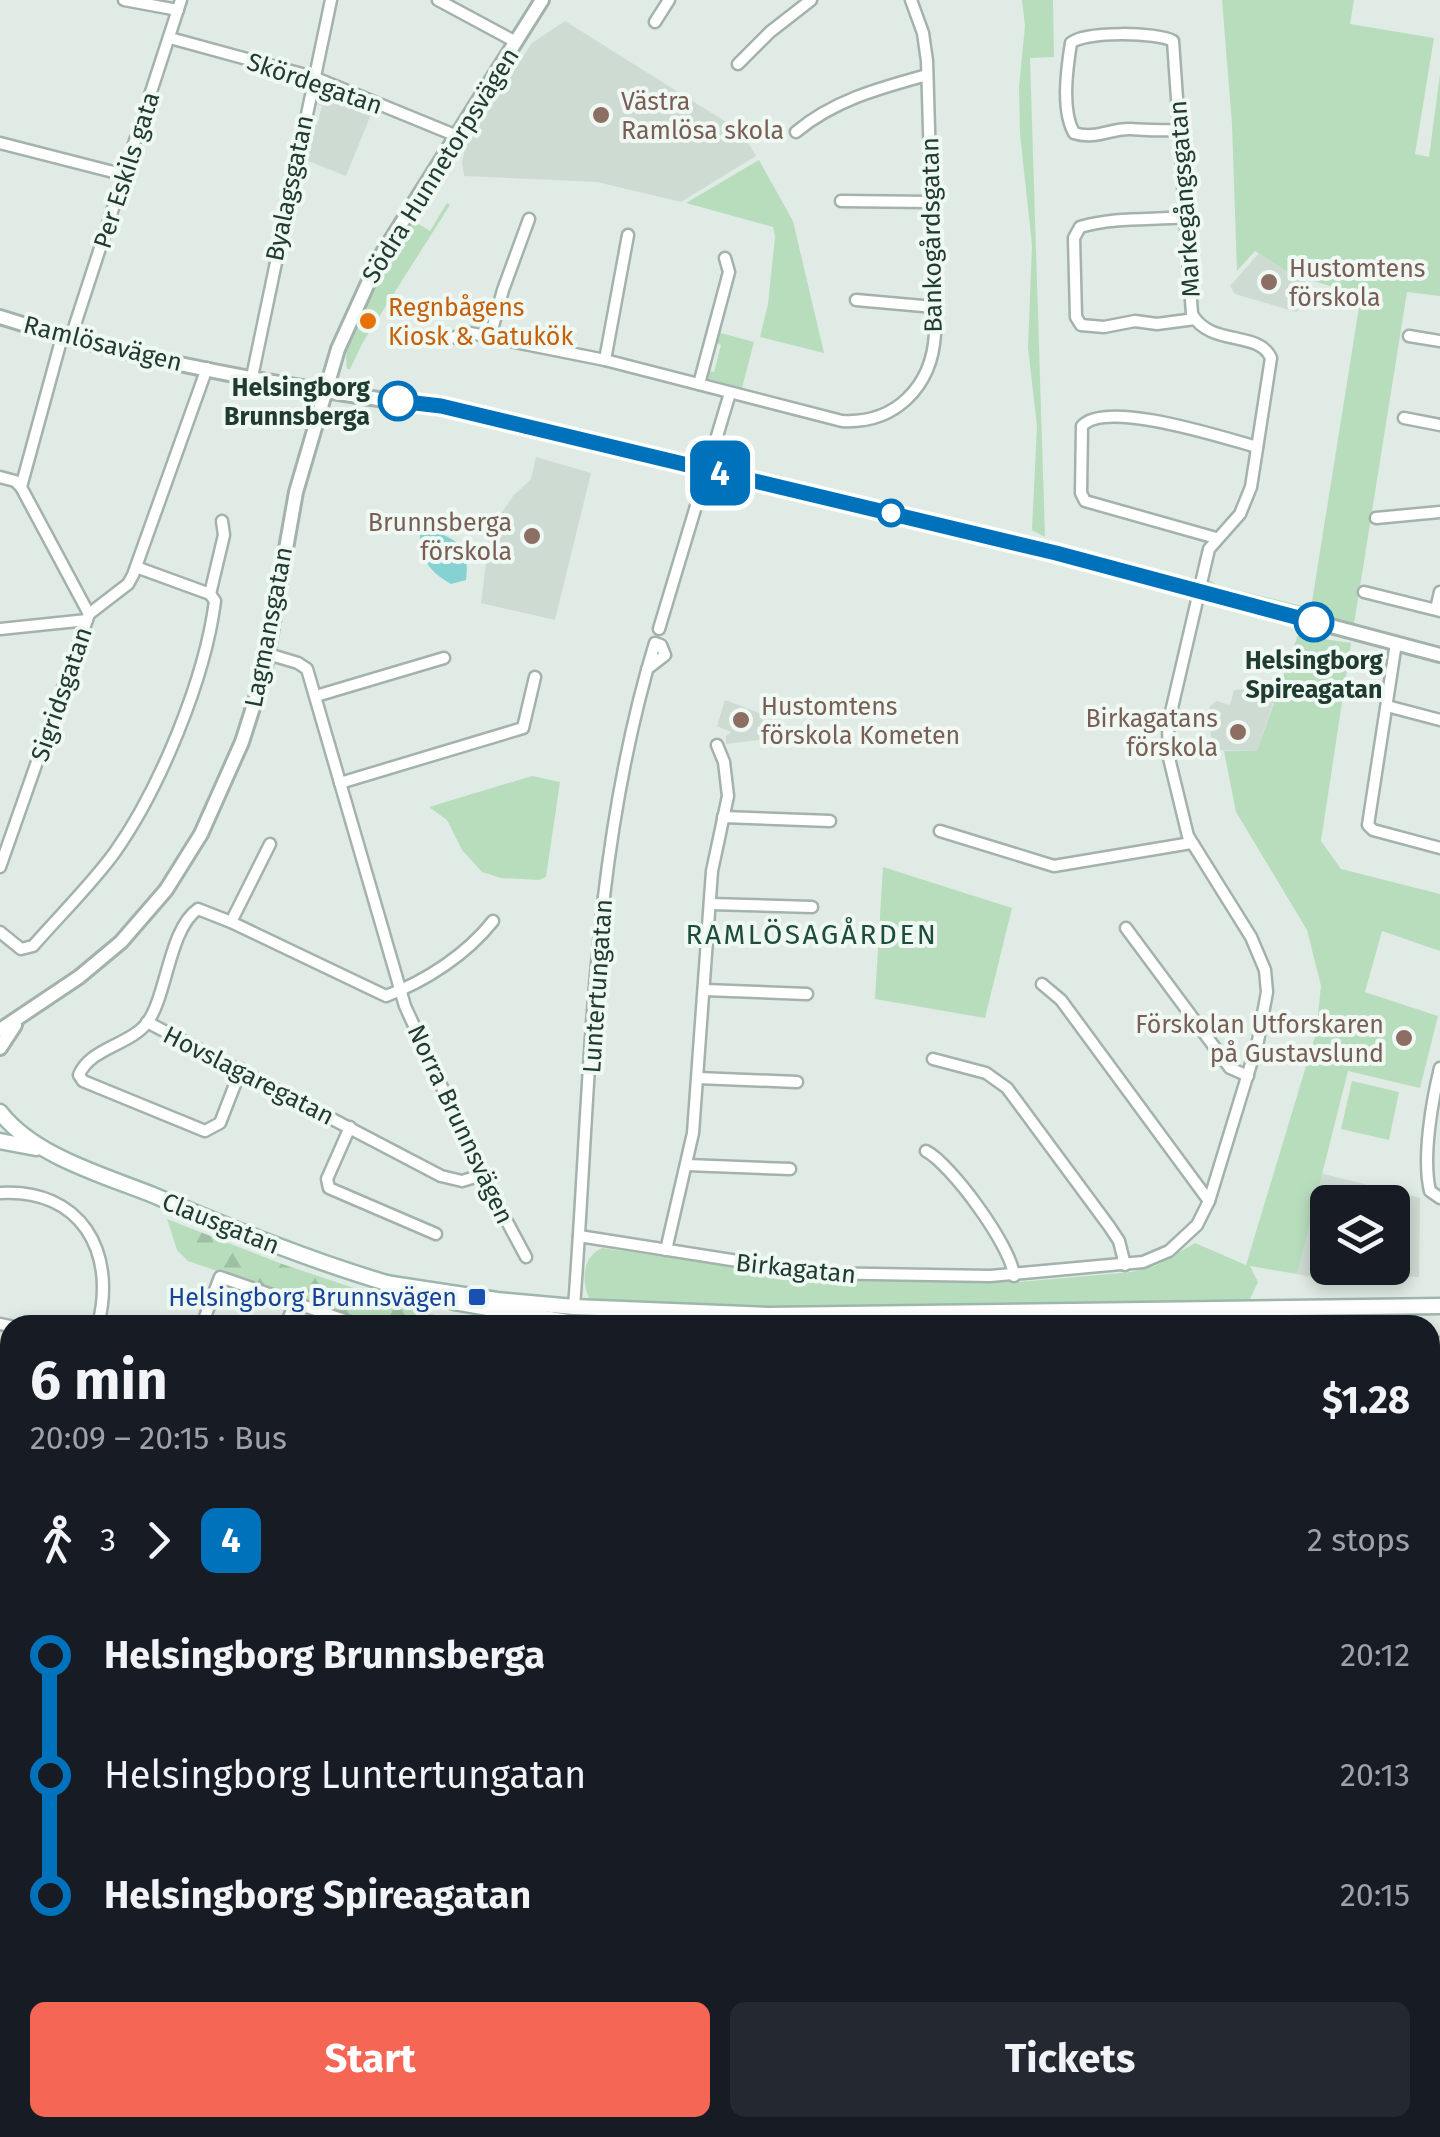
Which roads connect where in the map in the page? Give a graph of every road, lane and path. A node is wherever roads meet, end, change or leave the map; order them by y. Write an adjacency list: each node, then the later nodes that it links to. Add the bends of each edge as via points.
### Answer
1 (124, 0): 8 (street)
2 (331, 0): 14 (street, Byalagsgatan)
3 (438, 0): 11 (street)
4 (542, 0): 11 (street, Södra Hunnetorpsvägen)
5 (669, 0): 9 (street)
6 (811, 0): 12 (street)
7 (911, 0): 13 (street, Bankogårdsgatan, via 923,32)
8 (180, 5): 10 (street, Per Eskils gata)
9 (656, 22)
10 (170, 38): 14 (street, Skördegatan); 19 (street, Per Eskils gata)
11 (516, 42): 17 (street, Södra Hunnetorpsvägen)
12 (738, 64)
13 (927, 75): 16 (street, via 851,98); 21 (street, Bankogårdsgatan)
14 (312, 78): 17 (street, Skördegatan); 37 (street, Byalagsgatan)
15 (1180, 130): 15 (street, Markegångsgatan, via 1171,39 1072,41 1072,131); 22 (street, Markegångsgatan)
16 (796, 132)
17 (457, 136): 39 (street, Södra Hunnetorpsvägen, via 367,280)
18 (0, 143): 19 (street)
19 (125, 175): 32 (street, Per Eskils gata)
20 (841, 201): 21 (street)
21 (930, 202): 27 (street, Bankogårdsgatan)
22 (1186, 217): 29 (street, Markegångsgatan); 29 (street, via 1080,227 1074,238 1076,317 1091,328)
23 (529, 219): 31 (street)
24 (628, 235): 35 (street)
25 (725, 258): 38 (street, via 729,272)
26 (856, 300): 27 (street)
27 (934, 306): 40 (street, Bankogårdsgatan, via 928,370 908,399 888,412 842,421)
28 (0, 317): 32 (street, Ramlösavägen)
29 (1195, 319): 43 (street, Markegångsgatan, via 1207,331 1270,354)
30 (1409, 336): 34 (street)
31 (490, 337): 33 (street, Bankogårdsgatan); 35 (street, Bankogårdsgatan)
32 (66, 338): 36 (street, Ramlösavägen); 46 (street, Per Eskils gata)
33 (451, 338)
34 (1440, 341)
35 (605, 360): 38 (street, Bankogårdsgatan)
36 (207, 368): 37 (street, Ramlösavägen); 51 (street, Sigridsgatan)
37 (252, 377): 39 (street, Ramlösavägen)
38 (699, 384): 40 (street, Bankogårdsgatan)
39 (324, 390): 44 (street, Ramlösavägen, via 441,406); 61 (street, Lagmansgatan, via 289,524)
40 (730, 393): 44 (street)
41 (1404, 418): 42 (street)
42 (1440, 425)
43 (1257, 447): 50 (street, Markegångsgatan, via 1246,505); 50 (street, via 1150,420 1092,419 1082,426 1085,501)
44 (708, 470): 52 (street, Ramlösavägen); 59 (street)
45 (0, 477): 46 (street)
46 (21, 488): 57 (street)
47 (1440, 512): 48 (street)
48 (1376, 518)
49 (222, 521): 55 (street)
50 (1216, 538): 52 (street, Markegångsgatan)
51 (136, 567): 55 (street); 57 (street, Sigridsgatan, via 128,584)
52 (1197, 590): 60 (street, Ramlösavägen); 74 (street, Birkagatan, via 1167,742)
53 (1364, 592): 56 (street)
54 (1440, 592): 56 (street)
55 (210, 594): 83 (street, via 215,605 188,701 137,816 106,863 31,948 22,949)
56 (1438, 610)
57 (88, 617): 58 (street); 77 (street, Sigridsgatan)
58 (0, 628)
59 (659, 630)
60 (1396, 644): 62 (street, Ramlösavägen); 67 (street)
61 (268, 654): 66 (street, Norra Brunnsvägen, via 303,666); 88 (street, Lagmansgatan, via 232,766 175,877 121,942)
62 (1440, 655)
63 (444, 658): 66 (street)
64 (647, 668): 110 (street, Luntertungatan, via 606,869)
65 (535, 677): 70 (street, via 524,728)
66 (316, 696): 70 (street, Norra Brunnsvägen)
67 (1387, 706): 68 (street); 76 (street, via 1369,827)
68 (1440, 720)
69 (716, 745): 71 (street, via 728,786)
70 (340, 783): 85 (street, Norra Brunnsvägen)
71 (723, 817): 72 (street); 78 (street)
72 (830, 821)
73 (940, 831): 74 (street, via 1054,866)
74 (1191, 843): 95 (street, Birkagatan, via 1265,970 1267,1007)
75 (270, 844): 81 (street)
76 (1440, 848)
77 (0, 867)
78 (710, 904): 79 (street); 86 (street)
79 (812, 907)
80 (494, 921): 85 (street, via 478,940)
81 (231, 922): 85 (street, via 376,992); 89 (street, via 204,909 188,918)
82 (1126, 928): 95 (street, via 1230,1068)
83 (0, 932)
84 (1042, 984): 108 (street, via 1061,1000)
85 (400, 990): 105 (street, Norra Brunnsvägen)
86 (704, 990): 87 (street); 96 (street)
87 (807, 994)
88 (17, 1020): 90 (street, Lagmansgatan); 91 (street, Lagmansgatan)
89 (147, 1022): 94 (street, Hovslagaregatan); 94 (street, via 86,1063 81,1080 205,1130 220,1123)
90 (0, 1030)
91 (0, 1048)
92 (933, 1059): 113 (street, via 982,1072 1007,1088 1110,1226)
93 (1440, 1068): 107 (street, via 1428,1179)
94 (241, 1069): 99 (street, Hovslagaregatan)
95 (1248, 1076): 108 (street, Birkagatan)
96 (698, 1078): 97 (street); 103 (street)
97 (797, 1082)
98 (0, 1112): 102 (main road, Clausgatan)
99 (350, 1128): 105 (street, Hovslagaregatan, via 448,1180); 109 (street, Hovslagaregatan, via 329,1188)
100 (0, 1141): 102 (main road, Clausgatan)
101 (926, 1151): 114 (street, via 943,1162 1002,1242)
102 (60, 1156): 121 (main road, Clausgatan, via 271,1245 385,1283)
103 (687, 1165): 104 (street); 111 (street)
104 (790, 1169)
105 (482, 1174): 112 (street, Norra Brunnsvägen)
106 (0, 1194): 117 (street, via 46,1198 90,1235 105,1281)
107 (1440, 1198)
108 (1209, 1201): 113 (street, Birkagatan, via 1182,1242)
109 (436, 1234)
110 (580, 1236): 111 (street, Birkagatan); 122 (street, Luntertungatan)
111 (666, 1250): 114 (street, Birkagatan, via 837,1275)
112 (526, 1257)
113 (1125, 1265): 114 (street, Birkagatan)
114 (1014, 1276)
115 (294, 1302): 118 (street, via 220,1277); 119 (street); 120 (street)
116 (1440, 1306): 123 (main road, Clausgatan)
117 (100, 1315)
118 (206, 1315)
119 (289, 1315)
120 (331, 1315)
121 (561, 1315)
122 (574, 1315)
123 (835, 1315)

